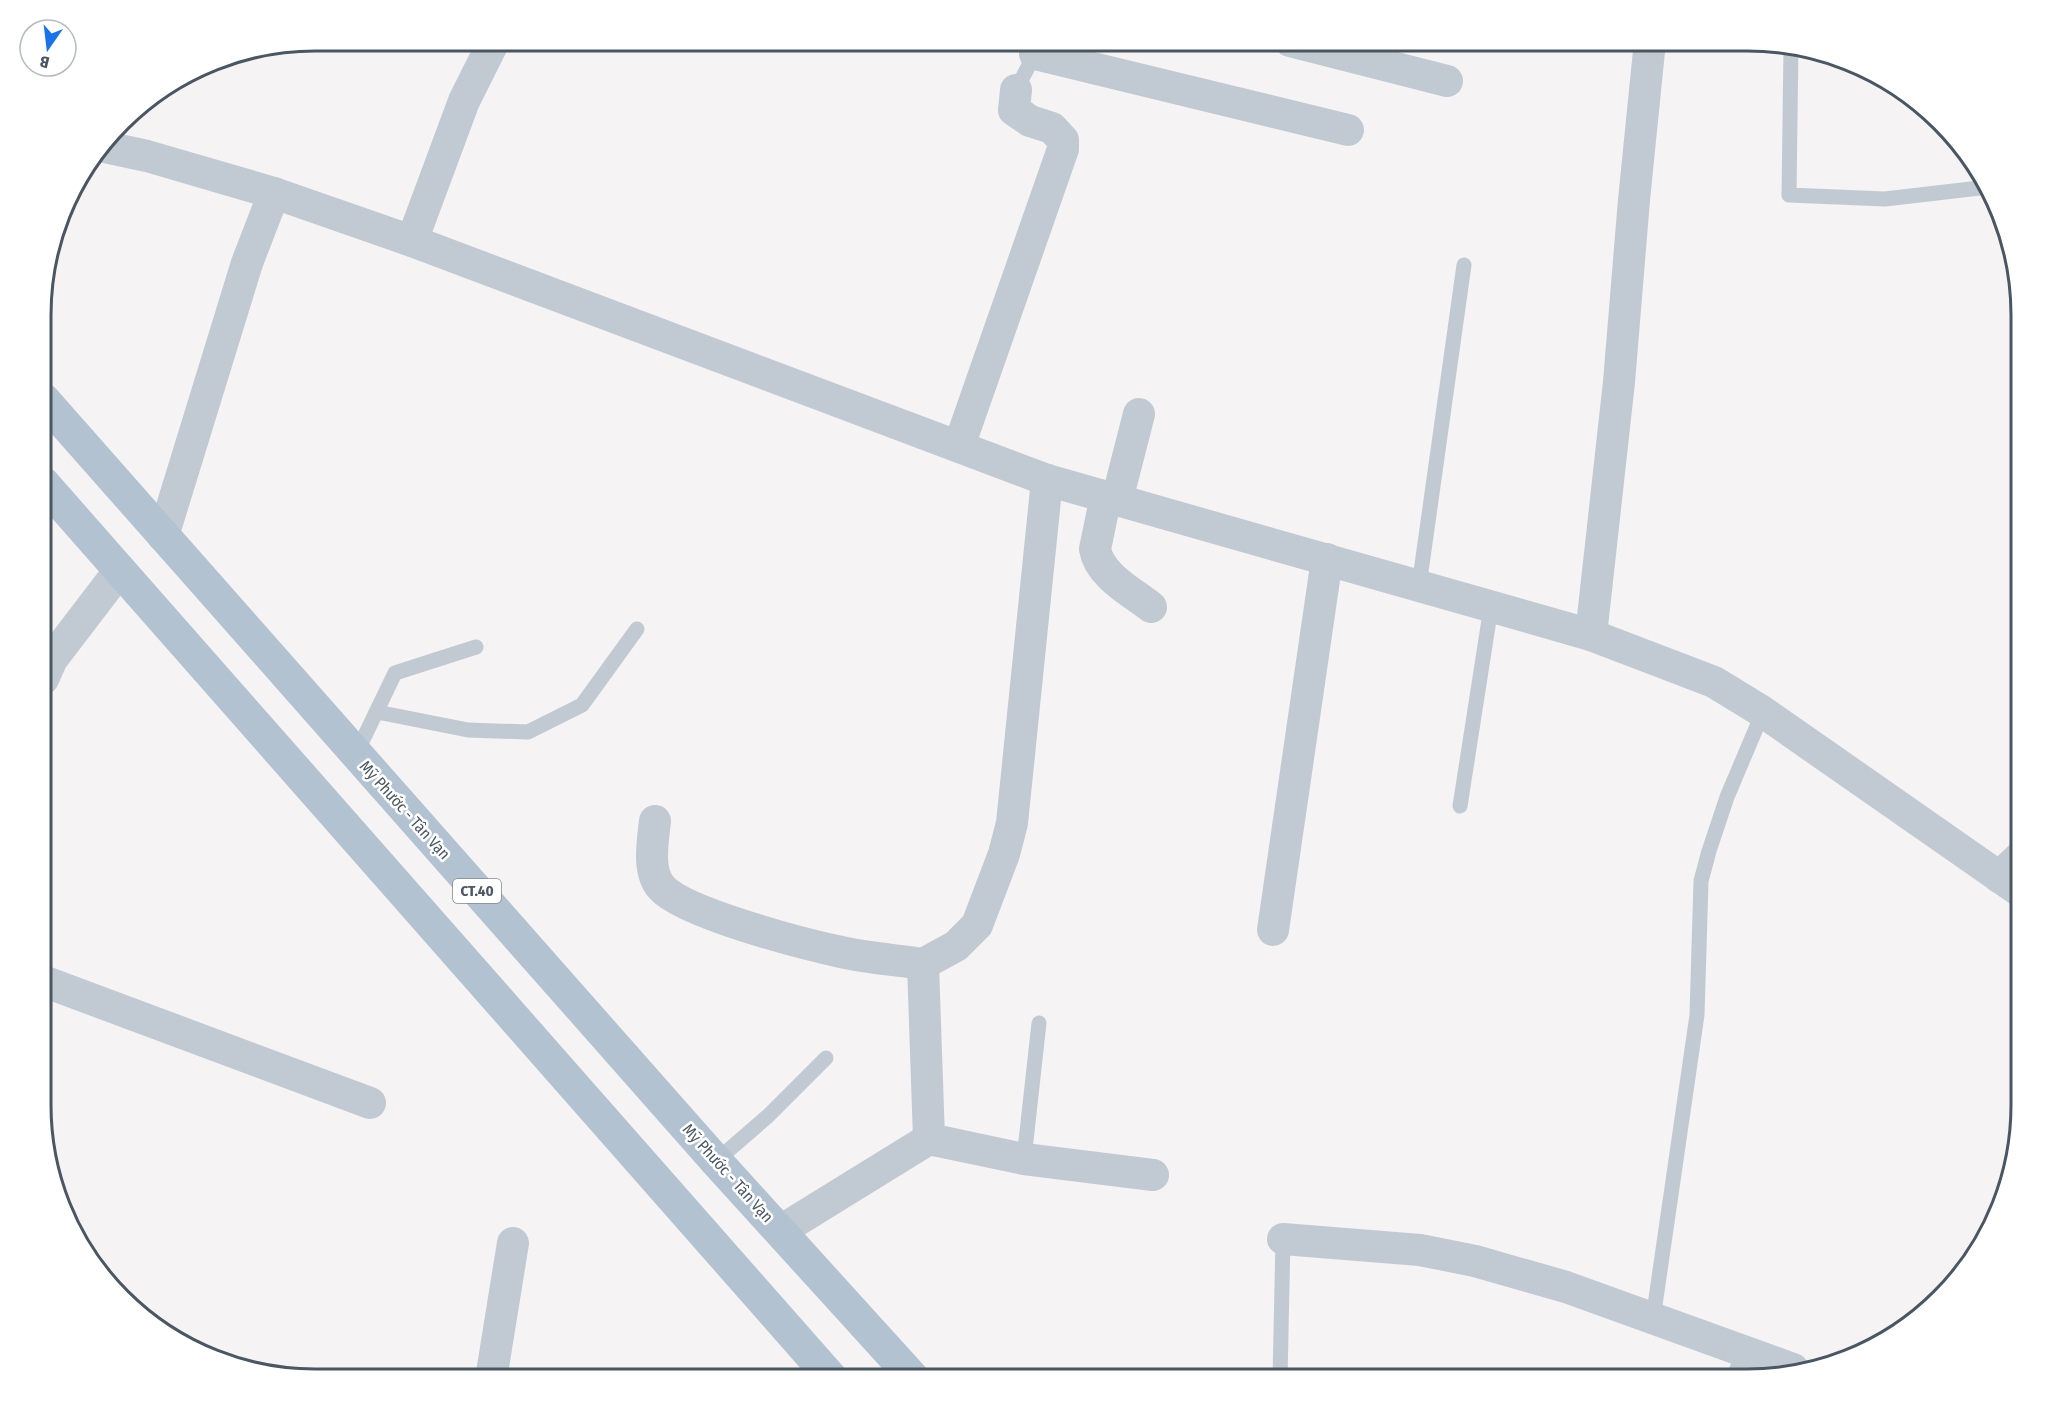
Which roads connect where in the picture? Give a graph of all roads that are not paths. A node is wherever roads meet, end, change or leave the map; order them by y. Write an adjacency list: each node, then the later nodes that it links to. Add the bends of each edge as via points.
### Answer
1 (489, 51): 13 (street, via 464,101)
2 (1037, 51): 8 (lane)
3 (1050, 51): 9 (street)
4 (1329, 51): 7 (street)
5 (1649, 51): 28 (street)
6 (1791, 55): 11 (lane, via 1789,195 1885,199)
7 (1447, 81)
8 (1016, 90): 17 (street, via 1014,110 1030,122 1052,128 1063,140 1063,149)
9 (1348, 130)
10 (110, 148): 12 (street)
11 (1979, 188)
12 (274, 193): 13 (street); 21 (street, via 247,263)
13 (412, 241): 17 (street)
14 (1464, 264): 24 (lane)
15 (51, 408): 21 (main road, Mỹ Phước - Tân Vạn / CT.40)
16 (1139, 414): 20 (street)
17 (959, 446): 18 (street)
18 (1047, 480): 20 (street); 38 (street, via 1012,823 977,925 956,946)
19 (51, 492): 23 (main road)
20 (1111, 498): 22 (street); 25 (street, via 1096,555 1104,570)
21 (163, 536): 33 (main road, Mỹ Phước - Tân Vạn / CT.40)
22 (1327, 560): 24 (street); 37 (street)
23 (120, 570): 30 (street); 54 (main road)
24 (1419, 586): 26 (street)
25 (1151, 607)
26 (1491, 607): 28 (street); 34 (lane)
27 (637, 629): 31 (lane, via 582,705 528,732 468,730)
28 (1591, 635): 32 (street, via 1714,682)
29 (476, 647): 31 (lane, via 395,673)
30 (51, 661)
31 (376, 712): 33 (lane)
32 (1763, 712): 36 (street); 50 (lane, via 1727,797 1701,880 1697,1015)
33 (356, 754): 45 (main road, Mỹ Phước - Tân Vạn / CT.40)
34 (1460, 806)
35 (655, 821): 38 (street, via 651,863 660,887 686,905 732,922 842,952)
36 (2011, 873)
37 (1273, 930)
38 (923, 964): 43 (street)
39 (51, 984): 42 (street)
40 (1039, 1023): 44 (lane)
41 (826, 1058): 45 (lane)
42 (370, 1103)
43 (929, 1139): 44 (street); 47 (street)
44 (1024, 1159): 46 (street)
45 (716, 1161): 47 (main road, Mỹ Phước - Tân Vạn / CT.40)
46 (1153, 1175)
47 (780, 1231): 55 (main road, Mỹ Phước - Tân Vạn / CT.40)
48 (1283, 1239): 50 (street, via 1420,1250 1475,1261 1566,1287); 56 (lane)
49 (513, 1242): 53 (street)
50 (1653, 1319): 51 (street)
51 (1738, 1365): 52 (street)
52 (1773, 1368)
53 (492, 1369)
54 (823, 1369)
55 (905, 1369)
56 (1280, 1369)

